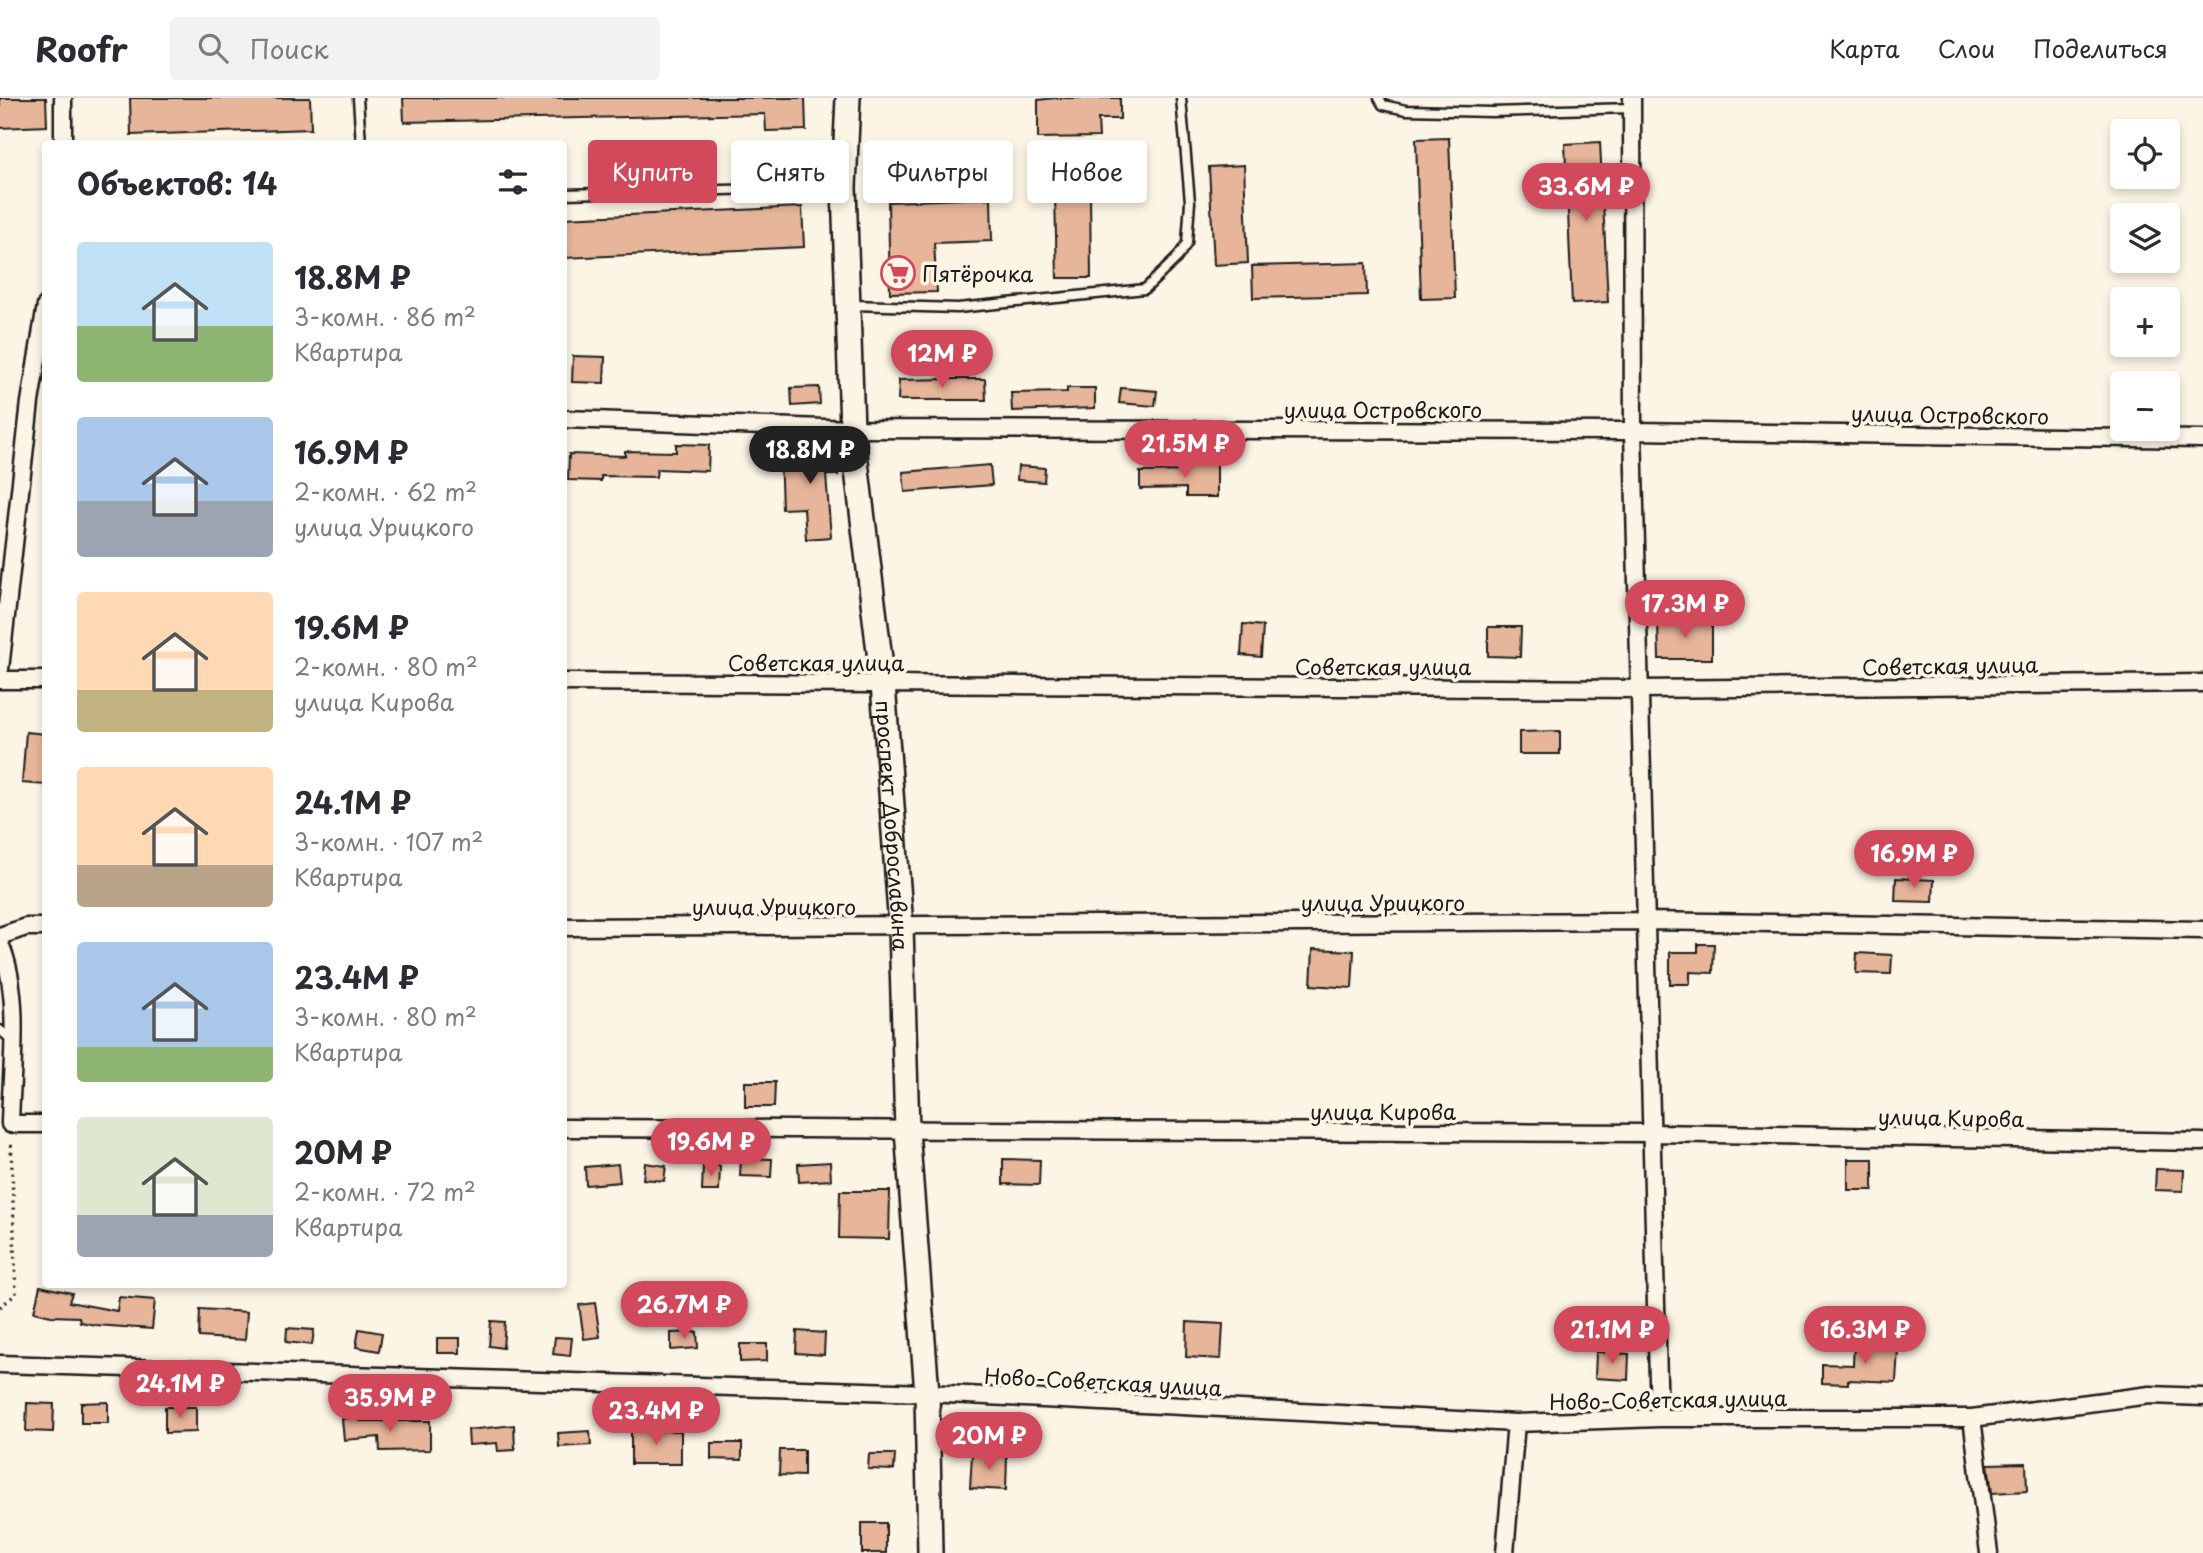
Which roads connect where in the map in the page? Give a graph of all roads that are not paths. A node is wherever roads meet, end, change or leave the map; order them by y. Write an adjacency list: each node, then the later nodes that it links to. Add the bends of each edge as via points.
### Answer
1 (63, 98): 7 (street)
2 (358, 98): 8 (lane)
3 (848, 98): 9 (street, проспект Доброславина)
4 (1181, 98): 13 (lane, via 1189,234 1177,258 1145,289 958,308)
5 (1379, 98): 6 (lane, via 1383,105 1406,110 1492,112)
6 (1632, 103): 18 (street)
7 (63, 140)
8 (361, 140)
9 (846, 140)
10 (731, 190): 11 (lane)
11 (567, 194)
12 (844, 203): 13 (street, проспект Доброславина)
13 (847, 305): 17 (street, проспект Доброславина)
14 (42, 354): 15 (street)
15 (38, 403): 20 (street)
16 (567, 419): 17 (street, улица Островского)
17 (852, 429): 18 (street, улица Островского); 25 (street, проспект Доброславина)
18 (1633, 431): 19 (street, улица Островского); 26 (street)
19 (2203, 439)
20 (0, 669)
21 (0, 680): 22 (street)
22 (42, 680)
23 (567, 682): 25 (street, Советская улица)
24 (2203, 683): 26 (street, Советская улица)
25 (883, 684): 26 (street, Советская улица); 30 (street, проспект Доброславина)
26 (1640, 689): 27 (street)
27 (1646, 921): 30 (street, улица Урицкого); 31 (street, улица Урицкого); 39 (street)
28 (42, 927): 32 (street)
29 (567, 927): 30 (street, улица Урицкого)
30 (901, 927): 38 (street, проспект Доброславина)
31 (2203, 930)
32 (0, 936)
33 (0, 944): 34 (street, via 8,961)
34 (6, 1035): 35 (street)
35 (5, 1120): 36 (street)
36 (42, 1124)
37 (567, 1128): 38 (street, улица Кирова)
38 (907, 1130): 39 (street, улица Кирова); 42 (street, проспект Доброславина)
39 (1651, 1133): 40 (street, улица Кирова); 44 (street)
40 (2203, 1142)
41 (0, 1364): 42 (street, Ново-Советская улица)
42 (927, 1393): 46 (street, Ново-Советская улица); 47 (street, проспект Доброславина)
43 (2203, 1397): 45 (street, Ново-Советская улица, via 2150,1395)
44 (1659, 1418): 45 (street, Ново-Советская улица); 46 (street, Ново-Советская улица)
45 (1972, 1418): 49 (street)
46 (1516, 1423): 48 (street)
47 (930, 1553)
48 (1506, 1553)
49 (1989, 1553)

